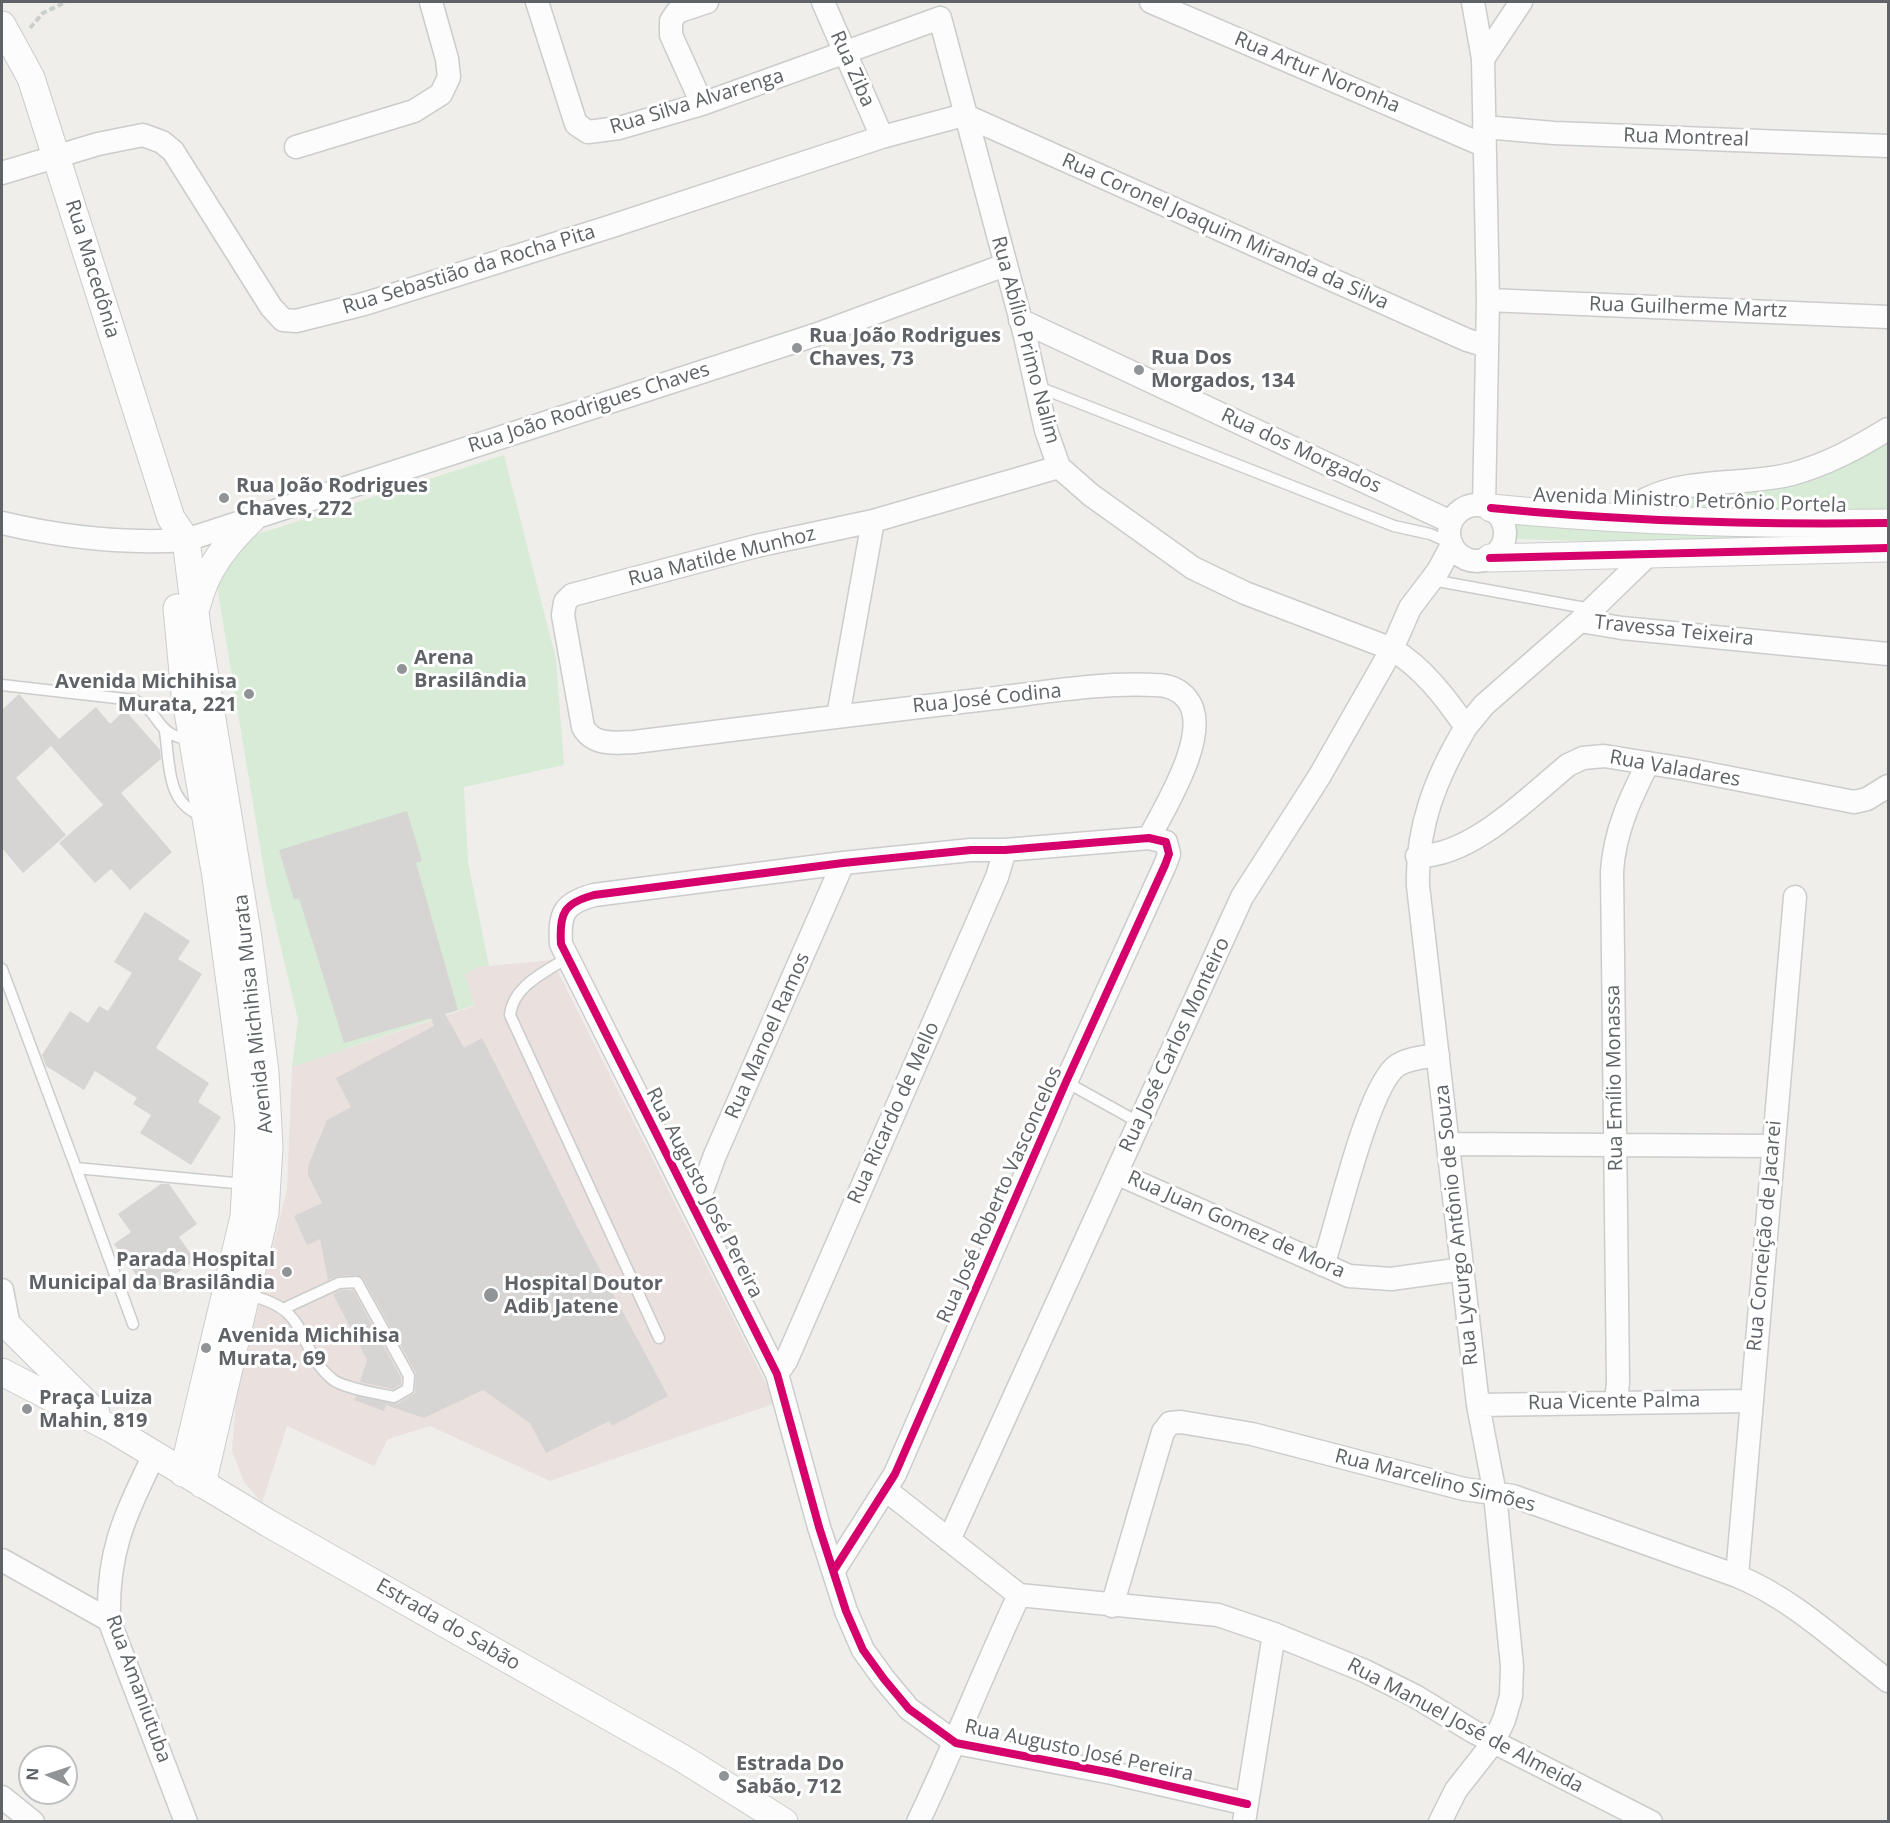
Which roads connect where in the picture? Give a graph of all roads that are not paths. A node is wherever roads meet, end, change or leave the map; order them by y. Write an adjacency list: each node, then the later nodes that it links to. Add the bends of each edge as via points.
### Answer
1 (431, 2): 17 (street, via 449,77 441,94 414,111)
2 (537, 2): 12 (street, Rua Silva Alvarenga, via 571,110 581,129 605,132)
3 (707, 2): 12 (street, via 677,12 670,27)
4 (823, 2): 10 (street, Rua Ziba)
5 (1151, 2): 14 (street, Rua Artur Noronha)
6 (1473, 2): 11 (street)
7 (1521, 2): 11 (street)
8 (943, 10): 10 (street, Rua Silva Alvarenga); 13 (street, Rua Abílio Primo Nalim)
9 (8, 36): 18 (street, Rua Macedônia, via 30,78)
10 (845, 54): 12 (street, Rua Silva Alvarenga); 15 (street, Rua Ziba)
11 (1483, 58): 14 (street)
12 (702, 104)
13 (964, 115): 15 (street, Rua Sebastião da Rocha Pita); 20 (street, Rua Abílio Primo Nalim); 24 (street, Rua Coronel Joaquim Miranda da Silva, via 1225,234)
14 (1484, 136): 16 (street, Rua Montreal, via 1554,133); 21 (street)
15 (882, 137): 18 (street, Rua Sebastião da Rocha Pita, via 364,304 296,321 283,320 271,307 182,164 162,142 143,135)
16 (1888, 146)
17 (296, 147)
18 (57, 157): 19 (street, Rua Sebastião da Rocha Pita); 34 (street, Rua Macedônia)
19 (2, 173)
20 (1005, 265): 23 (street, Rua Abílio Primo Nalim); 30 (street, Rua João Rodrigues Chaves, via 815,335)
21 (1488, 300): 22 (street, Rua Guilherme Martz); 24 (street)
22 (1888, 316)
23 (1020, 320): 25 (street, Rua Abílio Primo Nalim); 35 (street, Rua dos Morgados)
24 (1487, 346): 28 (street)
25 (1036, 386): 27 (street, Rua Abílio Primo Nalim); 35 (lane, via 1394,526)
26 (1888, 429): 29 (street, via 1844,457 1790,474 1666,492 1645,500)
27 (1059, 467): 31 (street, Rua Matilde Munhoz); 41 (street, Rua Abílio Primo Nalim, via 1091,495 1193,568 1254,597)
28 (1481, 507): 29 (street, Avenida Ministro Petrônio Portela); 35 (street, via 1455,515); 35 (street, Rua José Carlos Monteiro, via 1502,521 1505,533 1501,547)
29 (1624, 516): 32 (street, Avenida Ministro Petrônio Portela)
30 (252, 519): 34 (street, Rua João Rodrigues Chaves); 39 (street, via 212,566)
31 (873, 521): 44 (street); 48 (street, Rua Matilde Munhoz, via 756,546 568,598 563,608 566,635 583,727 600,741)
32 (1888, 523)
33 (2, 524): 34 (street, via 93,537)
34 (176, 533): 39 (street, Avenida Michihisa Murata); 47 (street, Avenida Michihisa Murata, via 185,694)
35 (1462, 546): 37 (street); 38 (street, Rua José Carlos Monteiro)
36 (1888, 548): 37 (street)
37 (1650, 553): 40 (street)
38 (1435, 576): 40 (lane); 41 (street, Rua José Carlos Monteiro, via 1410,608)
39 (195, 615): 72 (street, Avenida Michihisa Murata, via 248,938 265,1072 265,1213)
40 (1585, 615): 42 (street, Travessa Teixeira, via 1622,628); 45 (street, Travessa Teixeira, via 1484,705)
41 (1392, 649): 45 (street, via 1427,677); 61 (street, Rua José Carlos Monteiro, via 1319,777 1242,897)
42 (1888, 654)
43 (2, 686): 46 (lane, via 134,700 150,710)
44 (838, 716): 48 (street, Rua José Codina); 52 (street, Rua José Codina, via 1089,688 1168,686 1186,697 1193,707 1195,728 1185,764)
45 (1466, 727): 54 (street, Rua Lycurgo Antônio de Souza, via 1438,778)
46 (165, 731): 47 (lane); 51 (lane, via 176,796 182,806)
47 (193, 740): 51 (street, Avenida Michihisa Murata)
48 (634, 742)
49 (1648, 763): 50 (street, Rua Valadares, via 1854,802 1877,795); 54 (street, Rua Valadares, via 1604,756 1583,758 1568,765 1480,836 1435,856); 63 (street, Rua Emílio Monassa, via 1627,803 1614,850)
50 (1888, 786)
51 (206, 817): 67 (street, Avenida Michihisa Murata, via 249,1126)
52 (1149, 838): 53 (street, Rua Augusto José Pereira); 60 (street, Rua José Roberto Vasconcelos, via 1167,843 1169,854)
53 (1005, 850): 55 (street, Rua Augusto José Pereira); 79 (street, Rua Ricardo de Mello, via 952,981)
54 (1417, 856): 59 (street, Rua Lycurgo Antônio de Souza)
55 (843, 863): 57 (street, Rua Augusto José Pereira, via 577,900 567,908 561,921 561,944); 68 (street, Rua Manoel Ramos, via 715,1155)
56 (1795, 897): 64 (street, Rua Conceição de Jacarei)
57 (567, 958): 68 (street, Rua Augusto José Pereira); 76 (lane, via 518,993 511,1003 510,1015)
58 (2, 969): 65 (lane)
59 (1438, 1055): 62 (street, Rua Lycurgo Antônio de Souza); 69 (street, via 1398,1065 1384,1082 1367,1122)
60 (1066, 1082): 61 (lane); 87 (street, Rua José Roberto Vasconcelos)
61 (1138, 1122): 66 (street, Rua José Carlos Monteiro)
62 (1449, 1144): 63 (street); 70 (street, Rua Lycurgo Antônio de Souza)
63 (1616, 1145): 64 (street); 80 (street, Rua Emílio Monassa)
64 (1772, 1146): 81 (street, Rua Conceição de Jacarei)
65 (76, 1168): 67 (lane); 74 (lane)
66 (1116, 1173): 69 (street, Rua Juan Gomez de Mora); 89 (street, Rua José Carlos Monteiro)
67 (248, 1184): 83 (street, Avenida Michihisa Murata, via 244,1217)
68 (695, 1210): 79 (street, Rua Augusto José Pereira)
69 (1323, 1265): 70 (street, Rua Juan Gomez de Mora, via 1349,1276 1391,1279)
70 (1462, 1269): 82 (street, Rua Lycurgo Antônio de Souza)
71 (2, 1290): 75 (street)
72 (246, 1295): 73 (lane); 86 (street, Avenida Michihisa Murata)
73 (285, 1308): 73 (lane, via 333,1381 394,1397 408,1389 409,1376 357,1282 339,1283)
74 (133, 1324)
75 (8, 1325): 77 (street, via 15,1344); 84 (street, Estrada do Sabão)
76 (659, 1338)
77 (2, 1360)
78 (2, 1372): 84 (street, Estrada do Sabão)
79 (777, 1374): 91 (street, Rua Augusto José Pereira)
80 (1616, 1401): 81 (street, Rua Vicente Palma); 82 (street, Rua Vicente Palma)
81 (1751, 1401): 92 (street, Rua Conceição de Jacarei)
82 (1478, 1405): 88 (street, Rua Lycurgo Antônio de Souza)
83 (198, 1413): 85 (street, via 185,1434); 86 (street, Avenida Michihisa Murata)
84 (112, 1429): 85 (street, Estrada do Sabão)
85 (147, 1450): 86 (street, Estrada do Sabão); 95 (street, Rua Amaniutuba, via 120,1529 108,1591)
86 (193, 1479): 104 (street, Estrada do Sabão, via 672,1752)
87 (886, 1490): 89 (street, Rua Manuel José de Almeida); 91 (street, Rua José Roberto Vasconcelos)
88 (1495, 1494): 92 (street, Rua Marcelino Simões, via 1513,1496); 94 (street, Rua Marcelino Simões, via 1252,1434 1170,1423 1159,1443); 99 (street, Rua Lycurgo Antônio de Souza, via 1512,1665 1511,1696)
89 (949, 1540): 93 (street, Rua Manuel José de Almeida)
90 (2, 1560): 95 (street)
91 (834, 1570): 98 (street, Rua Augusto José Pereira, via 863,1650 909,1709)
92 (1737, 1576): 97 (street, Rua Marcelino Simões, via 1794,1610)
93 (1019, 1595): 94 (street, Rua Manuel José de Almeida); 98 (street)
94 (1112, 1606): 96 (street, Rua Manuel José de Almeida, via 1218,1615)
95 (109, 1620): 103 (street, Rua Amaniutuba)
96 (1274, 1634): 99 (street, Rua Manuel José de Almeida, via 1365,1671); 101 (street)
97 (1888, 1681)
98 (956, 1743): 101 (street, Rua Augusto José Pereira, via 1112,1773); 105 (street)
99 (1494, 1743): 106 (street, Rua Lycurgo Antônio de Souza, via 1456,1790); 107 (street, Rua Manuel José de Almeida)
100 (2, 1797): 102 (street)
101 (1245, 1813)
102 (33, 1821)
103 (186, 1821)
104 (784, 1821)
105 (918, 1821)
106 (1440, 1821)
107 (1652, 1821)

